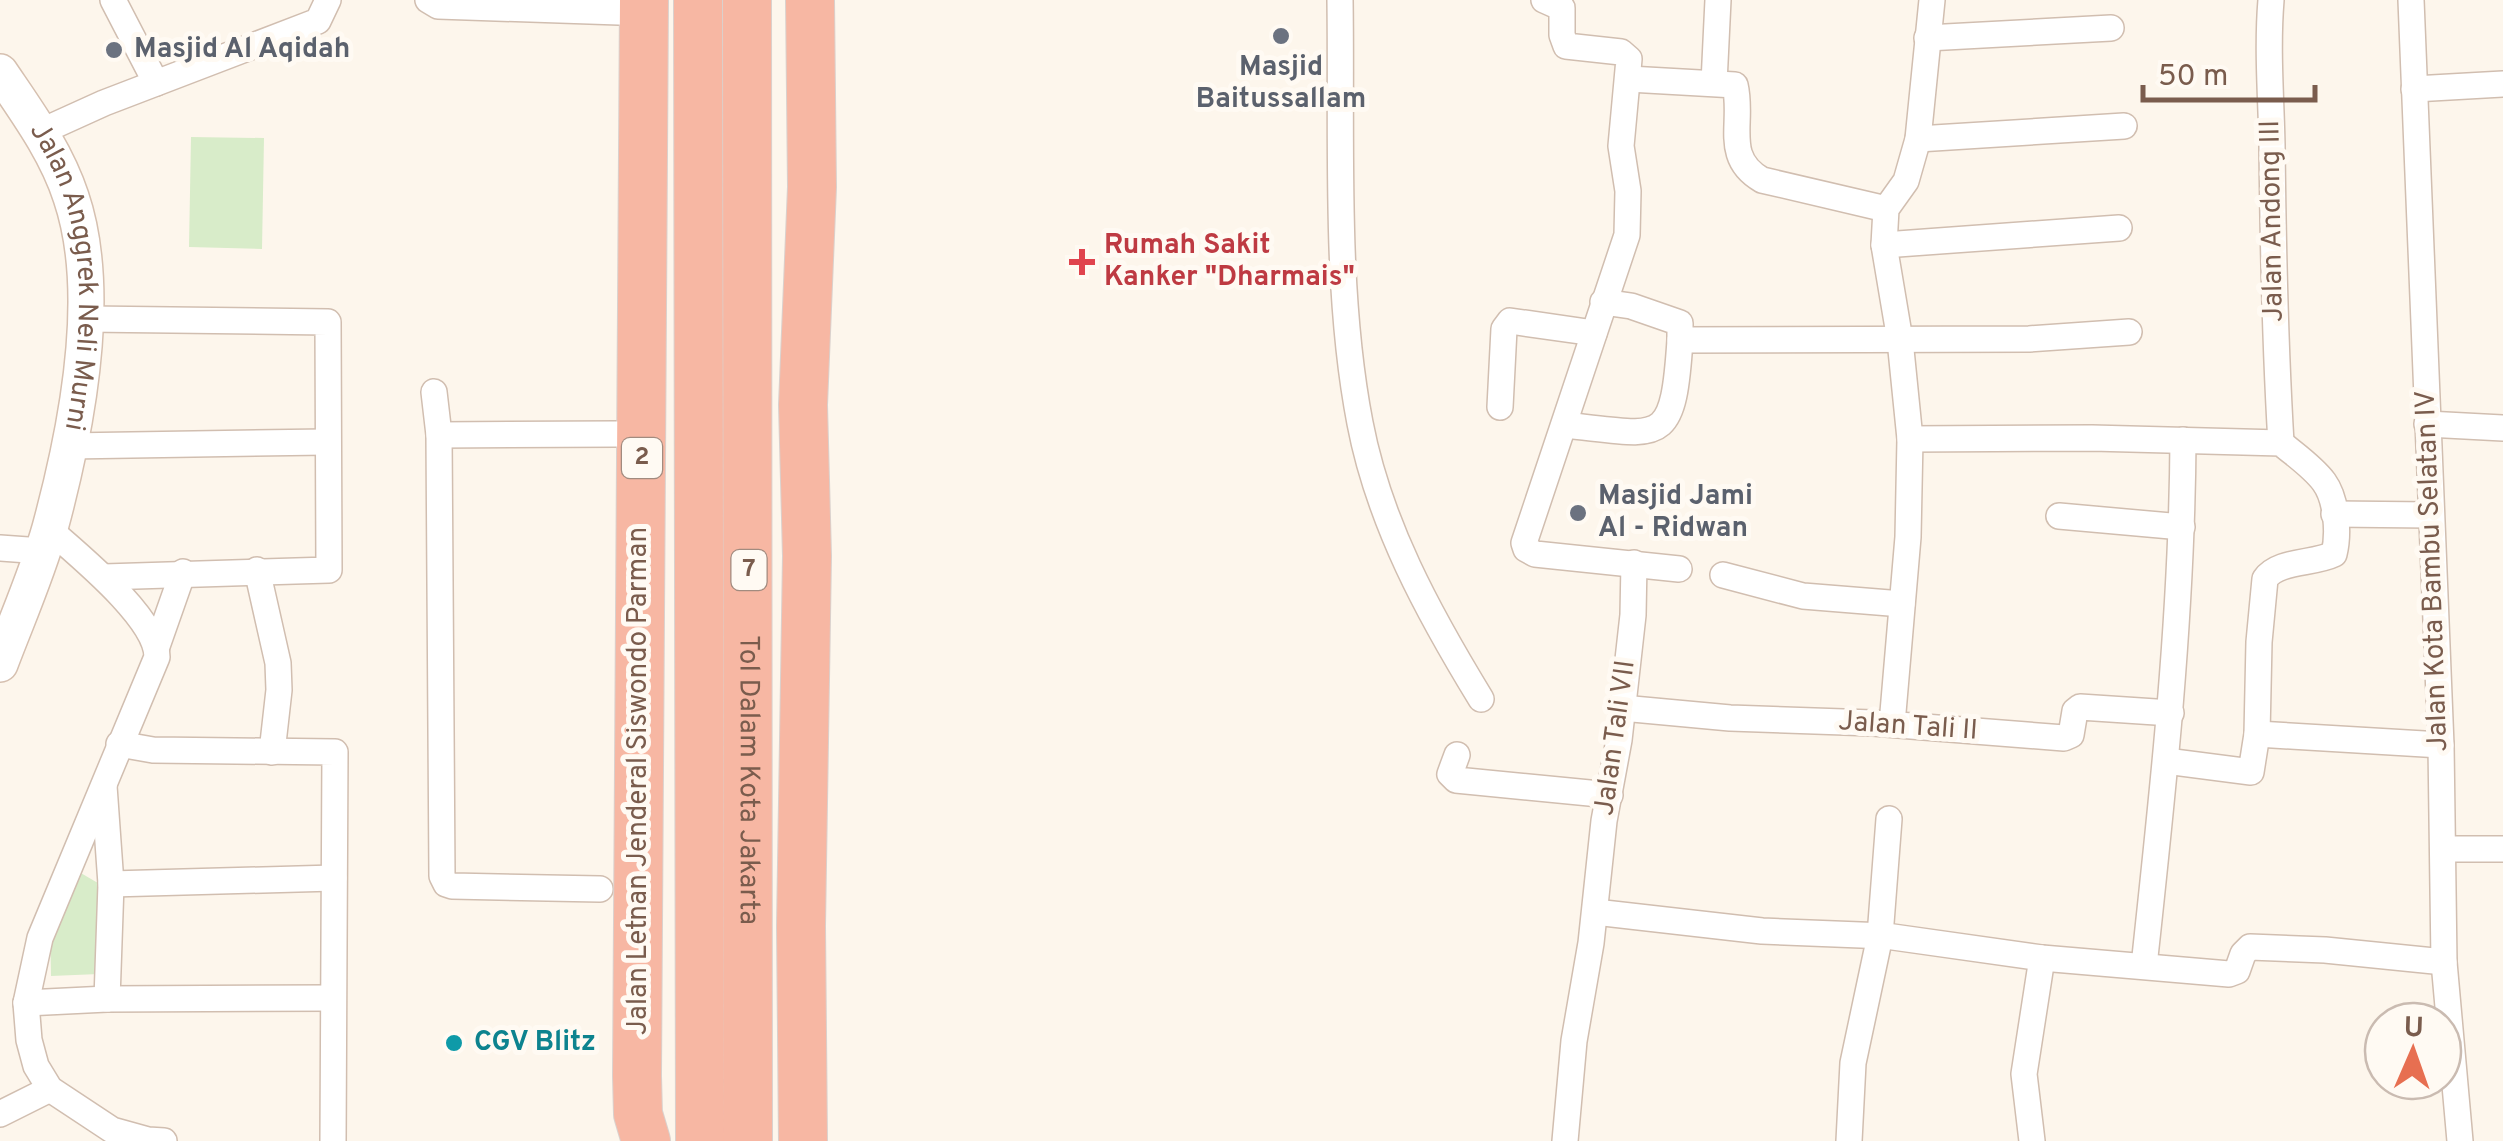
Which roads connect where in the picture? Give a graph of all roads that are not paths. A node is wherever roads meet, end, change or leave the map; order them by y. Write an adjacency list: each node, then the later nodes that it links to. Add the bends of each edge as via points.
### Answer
1 (113, 0): 19 (street)
2 (328, 0): 19 (street, via 318,21)
3 (428, 0): 14 (street, via 438,6)
4 (698, 0): 49 (highway, Tol Dalam Kota Jakarta / 7)
5 (747, 0): 50 (highway, Tol Dalam Kota Jakarta / 7)
6 (781, 0): 37 (highway, via 792,328)
7 (810, 0): 37 (highway, via 812,187)
8 (1340, 0): 66 (street, via 1345,290 1361,427 1417,588)
9 (1544, 0): 18 (street, via 1562,8 1566,46 1622,52)
10 (1718, 0): 20 (street)
11 (1932, 0): 16 (street)
12 (2271, 0): 47 (street, Jalan Andong III, via 2267,63)
13 (2410, 0): 22 (street, Jalan Kota Bambu Selatan IV)
14 (627, 4): 27 (highway)
15 (2111, 28): 16 (street)
16 (1927, 38): 25 (street)
17 (0, 72): 24 (street, Jalan Anggrek Neli Murni)
18 (1629, 79): 20 (street); 30 (street, via 1621,146 1627,235)
19 (156, 83): 24 (street)
20 (1714, 83): 26 (street, via 1737,88 1738,153 1745,170 1762,180)
21 (2503, 84): 22 (street)
22 (2414, 89): 39 (street, Jalan Kota Bambu Selatan IV)
23 (2124, 126): 25 (street)
24 (40, 132): 31 (street, Jalan Anggrek Neli Murni, via 77,218)
25 (1918, 139): 26 (street, via 1906,181)
26 (1886, 209): 29 (street)
27 (631, 223): 42 (highway); 83 (highway, Jalan Letnan Jenderal Siswondo Parman / 2)
28 (2119, 228): 29 (street)
29 (1884, 245): 35 (street)
30 (1603, 302): 32 (street); 34 (street, via 1680,323)
31 (87, 319): 46 (street, via 328,322); 48 (street, Jalan Anggrek Neli Murni)
32 (1594, 332): 38 (street, via 1510,321 1504,329); 40 (street)
33 (2129, 332): 35 (street)
34 (1680, 340): 35 (street); 40 (street, via 1670,416 1662,427 1635,432)
35 (1900, 340): 44 (street)
36 (434, 392): 43 (street)
37 (803, 405): 100 (highway)
38 (1500, 407)
39 (2427, 424): 41 (street); 52 (street, Jalan Kota Bambu Selatan IV)
40 (1564, 425): 57 (street, via 1526,549)
41 (2503, 428)
42 (617, 434): 43 (street); 83 (highway)
43 (439, 435): 83 (street, via 442,876 452,886)
44 (1914, 438): 45 (street); 63 (street)
45 (2183, 440): 47 (street); 54 (street)
46 (326, 442): 48 (street); 59 (street, via 329,570)
47 (2281, 443): 51 (street, via 2324,481)
48 (70, 446): 55 (street, Jalan Anggrek Neli Murni)
49 (698, 486): 50 (highway); 98 (highway, Tol Dalam Kota Jakarta / 7)
50 (749, 486): 99 (highway, Tol Dalam Kota Jakarta / 7)
51 (2334, 514): 52 (street); 70 (street, via 2334,554 2279,568 2265,579)
52 (2430, 515): 72 (street, Jalan Kota Bambu Selatan IV)
53 (2059, 516): 54 (street)
54 (2182, 527): 68 (street)
55 (46, 540): 56 (street); 62 (street); 65 (street, Jalan Anggrek Neli Murni)
56 (0, 548)
57 (1634, 563): 58 (street); 67 (street, Jalan Tali VII)
58 (1678, 569)
59 (257, 570): 60 (street); 73 (street, via 278,663)
60 (183, 572): 62 (street); 64 (street)
61 (1723, 574): 63 (street, via 1802,596)
62 (104, 577): 64 (street)
63 (1902, 604): 69 (street)
64 (156, 646): 71 (street, via 155,666)
65 (0, 664)
66 (1482, 699)
67 (1622, 708): 69 (street, Jalan Tali II); 77 (street, Jalan Tali VII)
68 (2171, 713): 69 (street, Jalan Tali II, via 2080,708 2064,738); 75 (street)
69 (1892, 724)
70 (2257, 734): 72 (street); 75 (street, via 2251,772)
71 (118, 744): 73 (street); 76 (street)
72 (2441, 744): 80 (street, Jalan Kota Bambu Selatan IV)
73 (272, 752): 81 (street, via 335,752)
74 (1457, 755): 77 (street, via 1450,774 1456,780)
75 (2166, 761): 88 (street)
76 (104, 781): 82 (street); 91 (street, via 40,938)
77 (1610, 795): 84 (street, Jalan Tali VII)
78 (1888, 819): 85 (street)
79 (2503, 849): 80 (street)
80 (2444, 850): 87 (street, Jalan Kota Bambu Selatan IV)
81 (334, 878): 82 (street); 89 (street)
82 (112, 884): 90 (street)
83 (618, 903): 97 (highway, Jalan Letnan Jenderal Siswondo Parman / 2)
84 (1595, 912): 85 (street); 101 (street, Jalan Tali VII)
85 (1880, 936): 86 (street); 102 (street, via 1853,1062)
86 (2042, 958): 88 (street); 103 (street, via 2024,1074)
87 (2444, 962): 88 (street, via 2250,948 2229,974); 104 (street, Jalan Kota Bambu Selatan IV)
88 (2144, 966)
89 (333, 998): 90 (street); 96 (street)
90 (107, 999): 91 (street)
91 (26, 1003): 92 (street, via 32,1053)
92 (50, 1089): 93 (street); 94 (street, via 112,1130)
93 (0, 1114)
94 (148, 1140): 95 (street)
95 (164, 1141)
96 (334, 1141)
97 (646, 1141)
98 (700, 1141)
99 (748, 1141)
100 (803, 1141)
101 (1566, 1141)
102 (1849, 1141)
103 (2032, 1141)
104 (2460, 1141)

